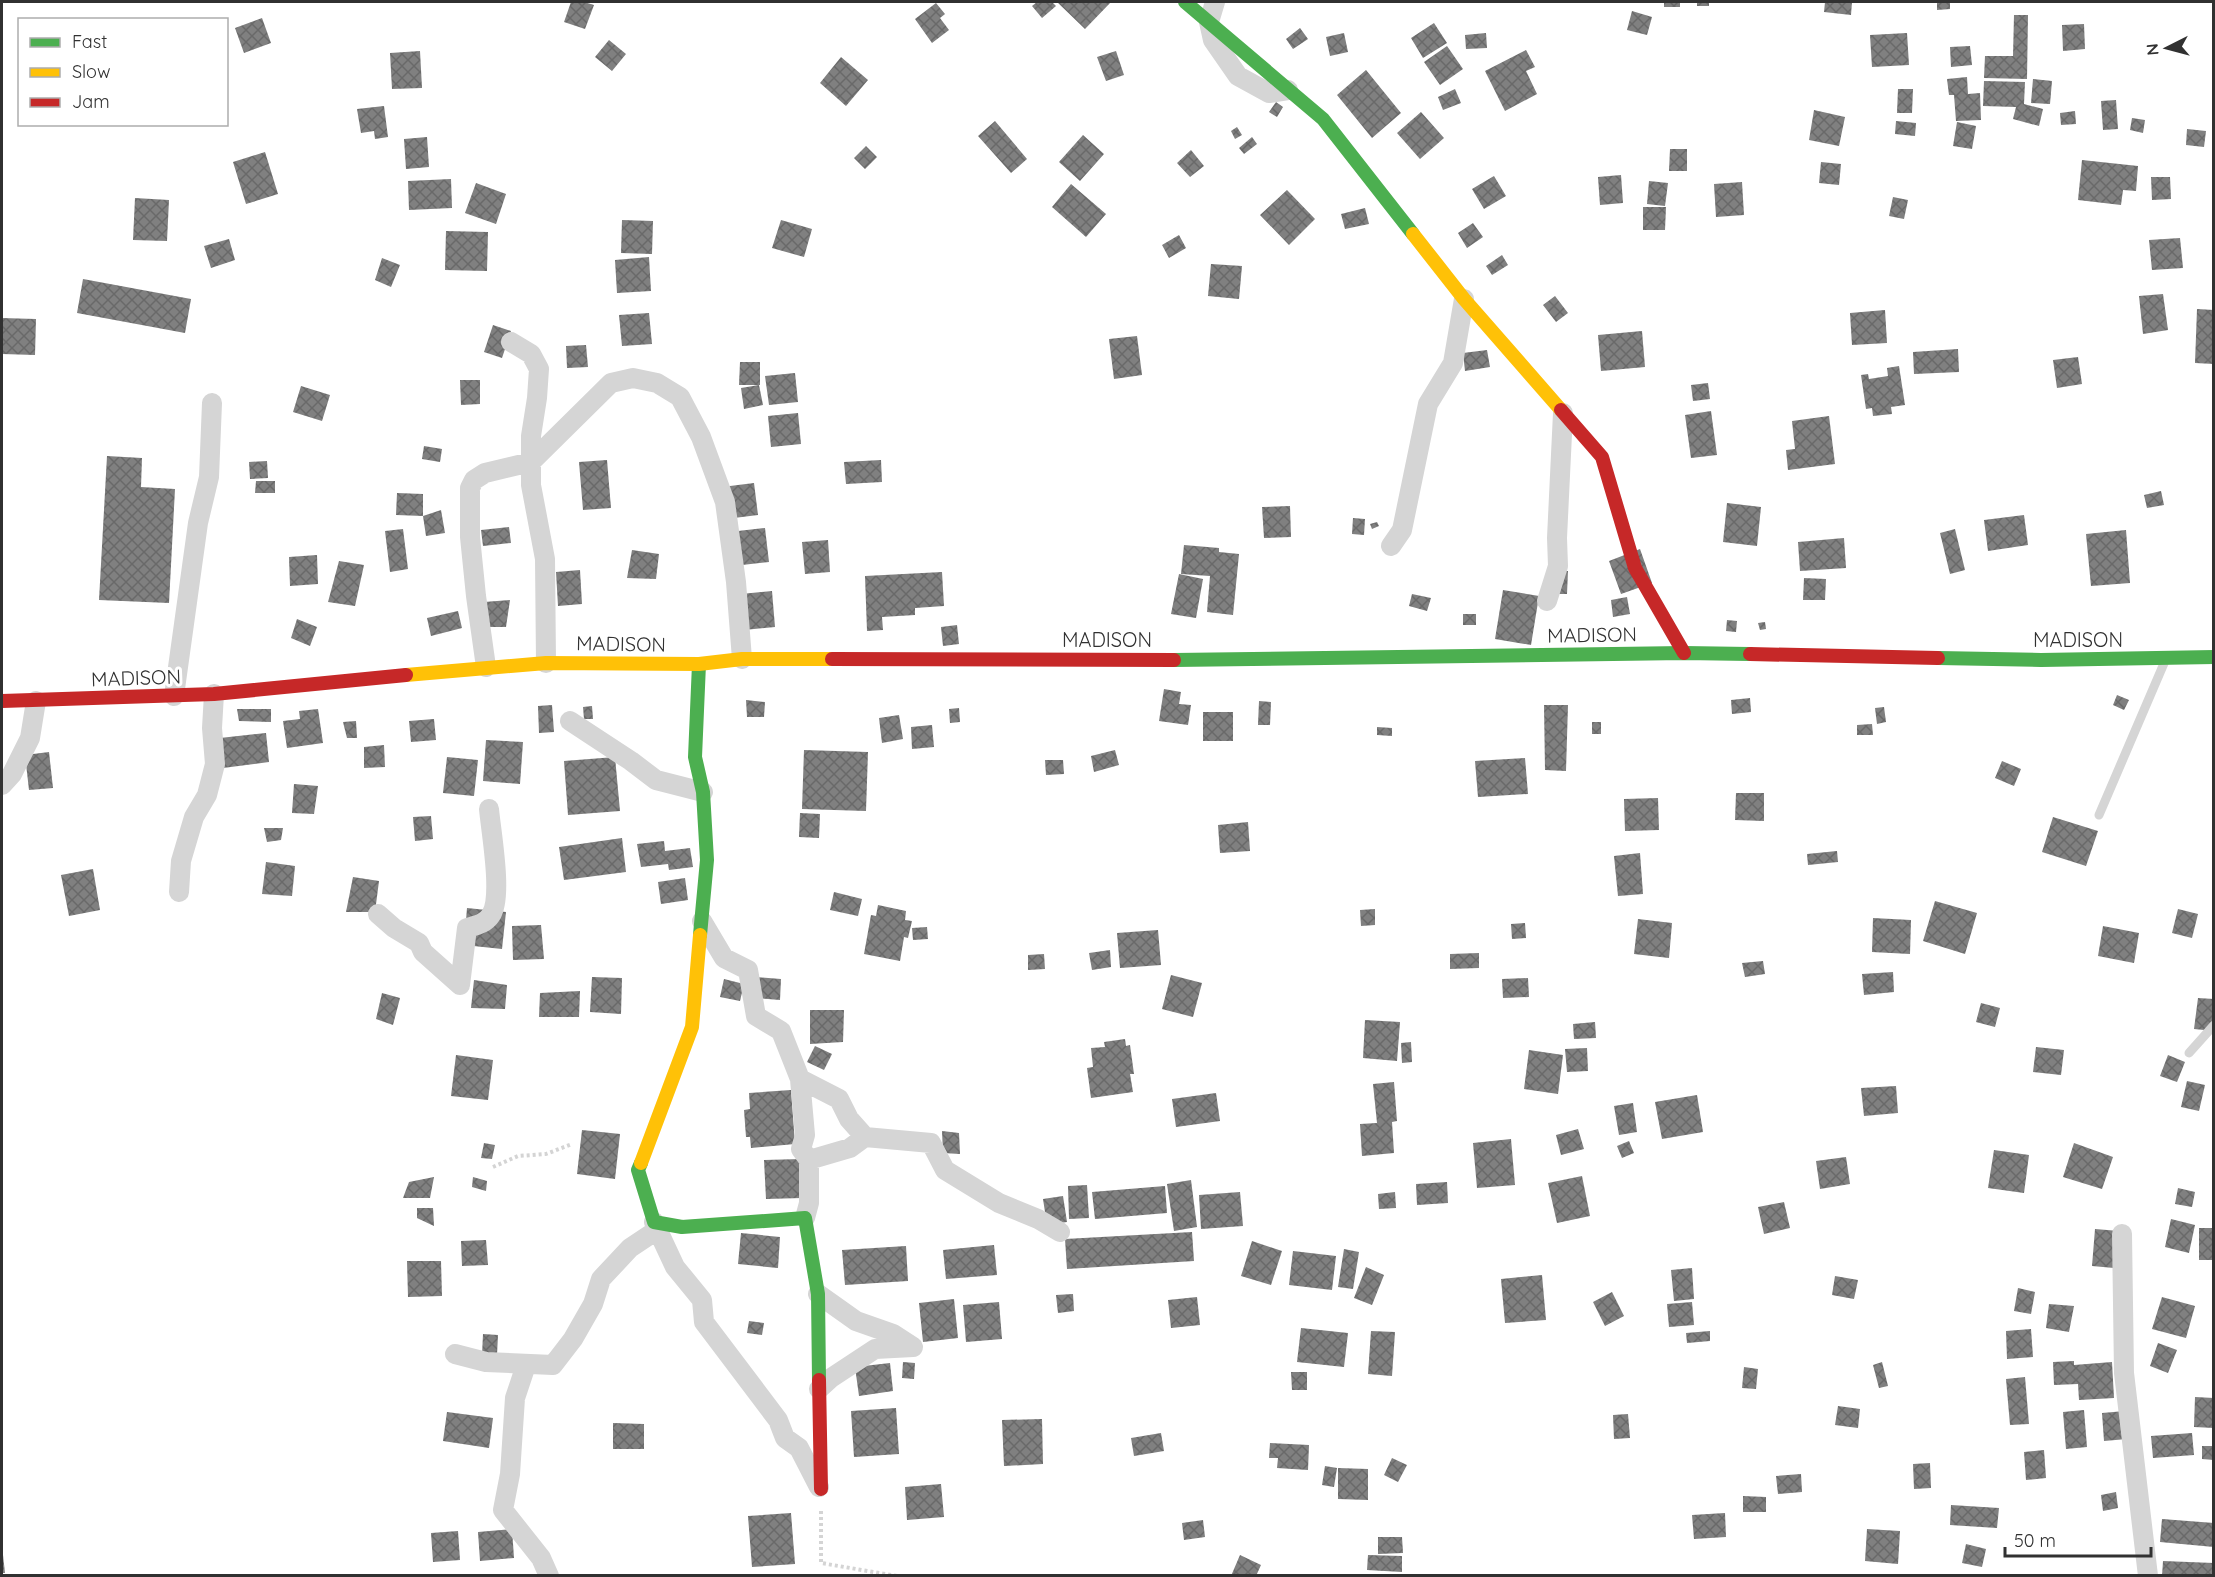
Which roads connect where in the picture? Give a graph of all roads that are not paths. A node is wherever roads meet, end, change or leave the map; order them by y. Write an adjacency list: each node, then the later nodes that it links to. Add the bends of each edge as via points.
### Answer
1 (1185, 2): 3 (street)
2 (1215, 2): 3 (street)
3 (1209, 22): 4 (street, via 1212,39 1238,76 1269,93)
4 (1288, 90): 5 (street, via 1323,119)
5 (1464, 299): 8 (street); 10 (street, via 1453,363 1428,404 1402,530)
6 (511, 342): 9 (street, via 531,354 539,369)
7 (212, 403): 20 (street, via 209,477 198,523)
8 (1563, 413): 11 (street, via 1558,566); 12 (street, via 1602,457 1635,568)
9 (531, 462): 15 (street, via 611,383 633,378 657,383 680,397 701,436 725,502); 16 (street, via 531,484 545,559); 18 (street, via 485,473 470,488 473,578)
10 (1391, 546)
11 (1547, 601)
12 (1684, 654): 14 (street, MADISON, via 2041,660); 15 (street, MADISON, via 1140,660)
13 (2214, 657): 14 (street, MADISON)
14 (2166, 658): 27 (lane)
15 (742, 659): 17 (street, MADISON)
16 (546, 663): 17 (street, MADISON); 18 (street, MADISON)
17 (699, 664): 25 (street, via 695,757)
18 (486, 667): 19 (street, MADISON)
19 (214, 694): 20 (street, MADISON); 28 (street, via 215,764 181,861)
20 (174, 696): 22 (street, MADISON)
21 (2, 700): 22 (street, MADISON)
22 (36, 701): 24 (street, via 30,738)
23 (570, 721): 25 (street, via 656,780)
24 (2, 785)
25 (703, 792): 30 (street, via 707,861)
26 (489, 809): 29 (street, via 496,892 492,914 483,924 467,928 460,985 423,952 419,943)
27 (2099, 815)
28 (178, 892)
29 (378, 914)
30 (702, 921): 33 (street, via 724,958 748,970 756,1016 781,1031); 37 (street, via 692,1027 638,1170)
31 (2214, 1025): 32 (lane)
32 (2189, 1053)
33 (800, 1079): 34 (street, via 839,1099 849,1119); 35 (street, via 805,1136 801,1149)
34 (865, 1137): 35 (street, via 850,1148); 38 (street, via 931,1143 945,1170 999,1203)
35 (809, 1160): 36 (street)
36 (805, 1218): 37 (street); 40 (street)
37 (655, 1226): 42 (street, via 601,1280 593,1304 553,1365); 44 (street, via 675,1267 702,1300 704,1322 778,1420 785,1438 799,1448)
38 (1060, 1232)
39 (2122, 1234): 46 (street, via 2124,1373)
40 (818, 1294): 43 (street); 43 (street, via 856,1321 893,1334 913,1347 875,1349)
41 (454, 1354): 42 (street, via 486,1362)
42 (526, 1365): 45 (street, via 515,1398 510,1474 503,1510 541,1558)
43 (819, 1389): 44 (street)
44 (821, 1489)
45 (549, 1575)
46 (2148, 1575)

